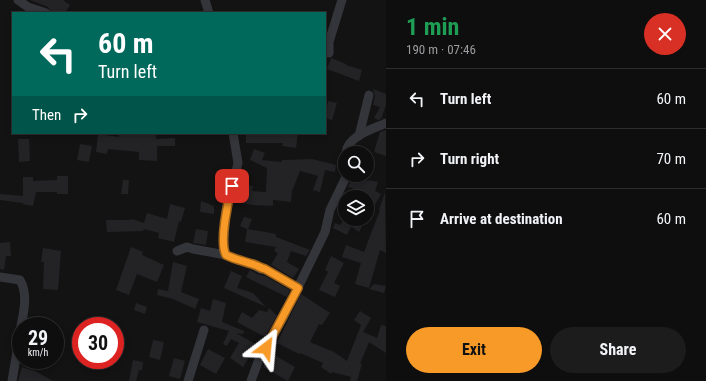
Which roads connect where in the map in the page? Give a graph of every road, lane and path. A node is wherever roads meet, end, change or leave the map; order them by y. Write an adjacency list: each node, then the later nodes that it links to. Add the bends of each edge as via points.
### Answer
1 (18, 0): 4 (street)
2 (205, 0): 5 (street)
3 (342, 0): 6 (street)
4 (43, 12)
5 (209, 12)
6 (328, 53)
7 (369, 95): 10 (street)
8 (386, 123): 10 (street)
9 (233, 134): 14 (street, via 238,163 226,210)
10 (359, 136): 11 (street)
11 (348, 146)
12 (344, 182): 16 (street, via 330,210 325,232)
13 (177, 251): 14 (street, via 187,247)
14 (226, 255): 16 (street, via 265,269)
15 (0, 277): 17 (street, via 20,280 24,286)
16 (298, 288): 22 (street, via 259,359)
17 (23, 317)
18 (204, 330): 21 (street)
19 (14, 369): 20 (street)
20 (12, 381)
21 (188, 381)
22 (251, 381)

